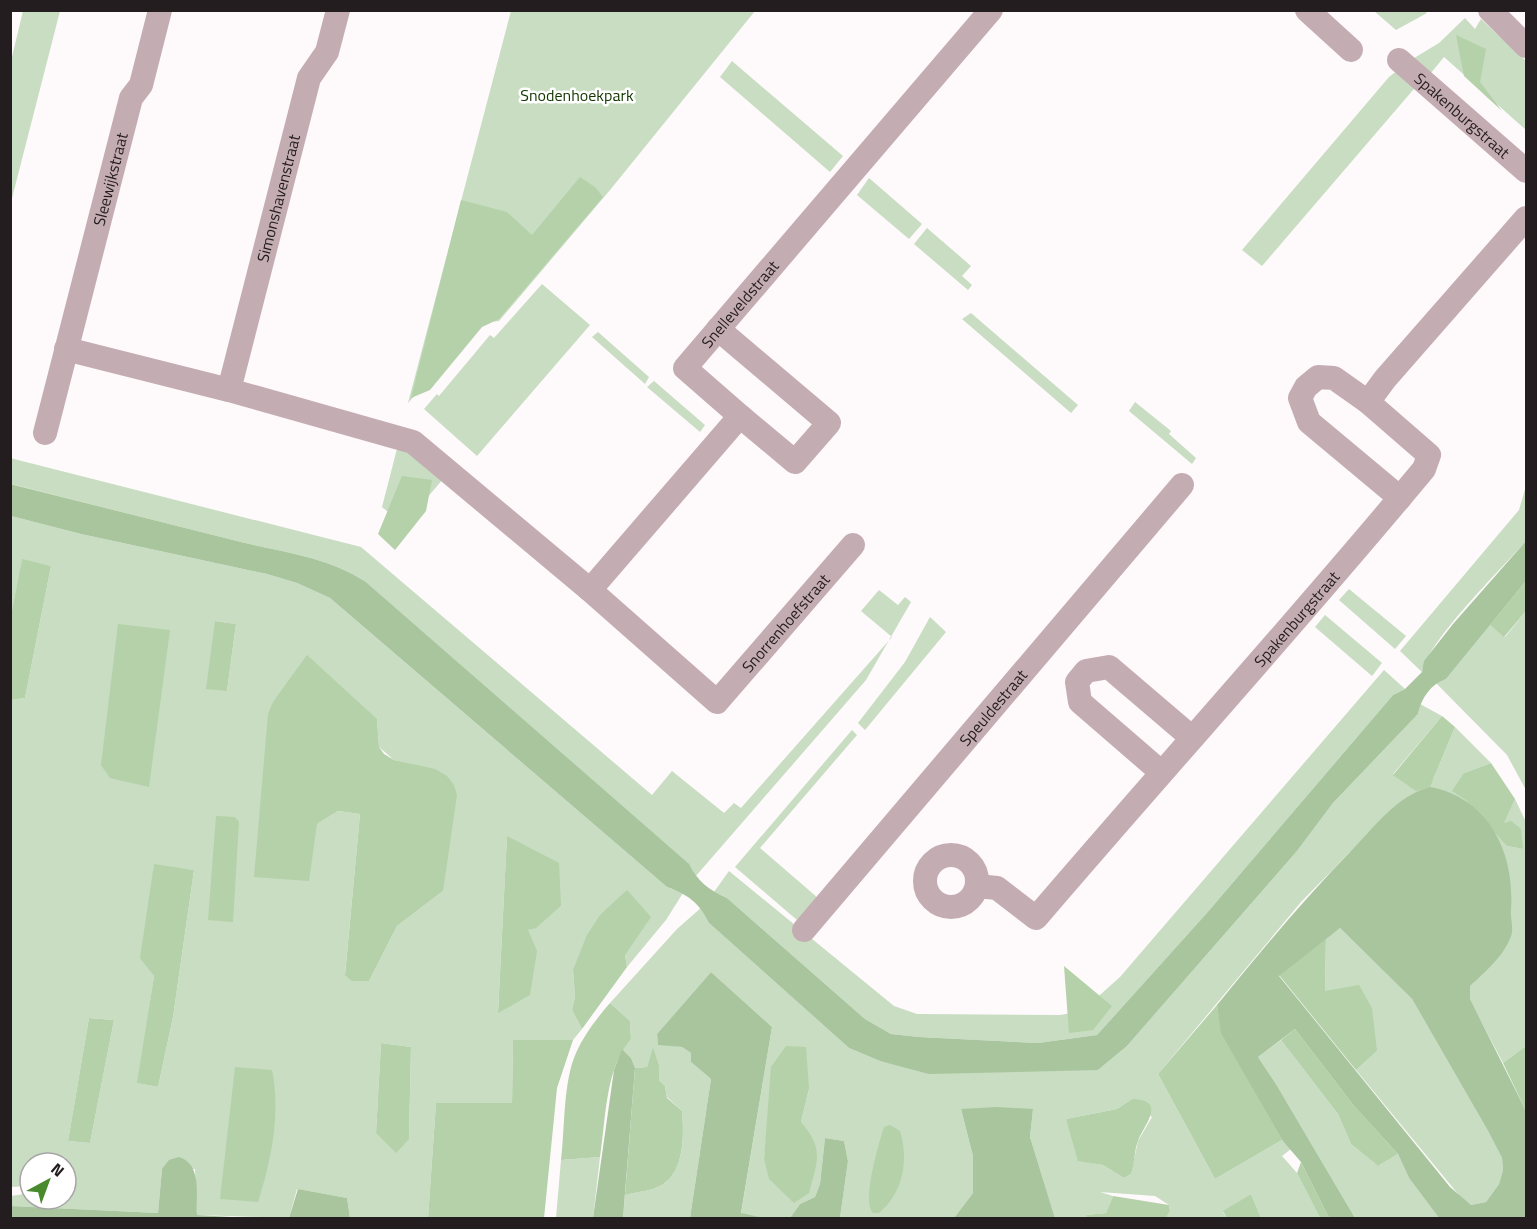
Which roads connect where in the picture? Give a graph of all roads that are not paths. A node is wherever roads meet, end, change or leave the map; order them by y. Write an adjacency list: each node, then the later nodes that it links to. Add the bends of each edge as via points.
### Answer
1 (160, 10): 12 (street, Sleewijkstraat, via 141,85 131,98)
2 (338, 10): 13 (street, Simonshavenstraat, via 327,52 309,78)
3 (991, 10): 11 (street, Snelleveldstraat)
4 (1306, 10): 7 (street)
5 (1490, 10): 6 (street)
6 (1527, 46)
7 (1351, 50)
8 (1399, 60): 9 (street, Spakenburgstraat)
9 (1527, 171)
10 (1524, 226): 14 (street)
11 (718, 329): 15 (street, Snelleveldstraat, via 685,368); 15 (street, via 829,423 795,462)
12 (75, 351): 13 (street); 16 (street, Sleewijkstraat)
13 (229, 390): 20 (street, via 414,442)
14 (1368, 402): 18 (street, Spakenburgstraat, via 1429,455 1424,469); 18 (street, Spakenburgstraat, via 1334,378 1318,377 1300,398 1309,422)
15 (740, 416): 20 (street)
16 (45, 433)
17 (1182, 485): 24 (street, Speuldestraat)
18 (1400, 498): 21 (street, Spakenburgstraat)
19 (853, 544): 20 (street, Snorrenhoefstraat, via 717,702)
20 (590, 590)
21 (1191, 737): 22 (street, Spakenburgstraat); 22 (street, via 1109,667 1086,671 1077,682 1080,702)
22 (1161, 772): 23 (street, Spakenburgstraat, via 1036,918 997,888)
23 (977, 886)
24 (804, 930)

